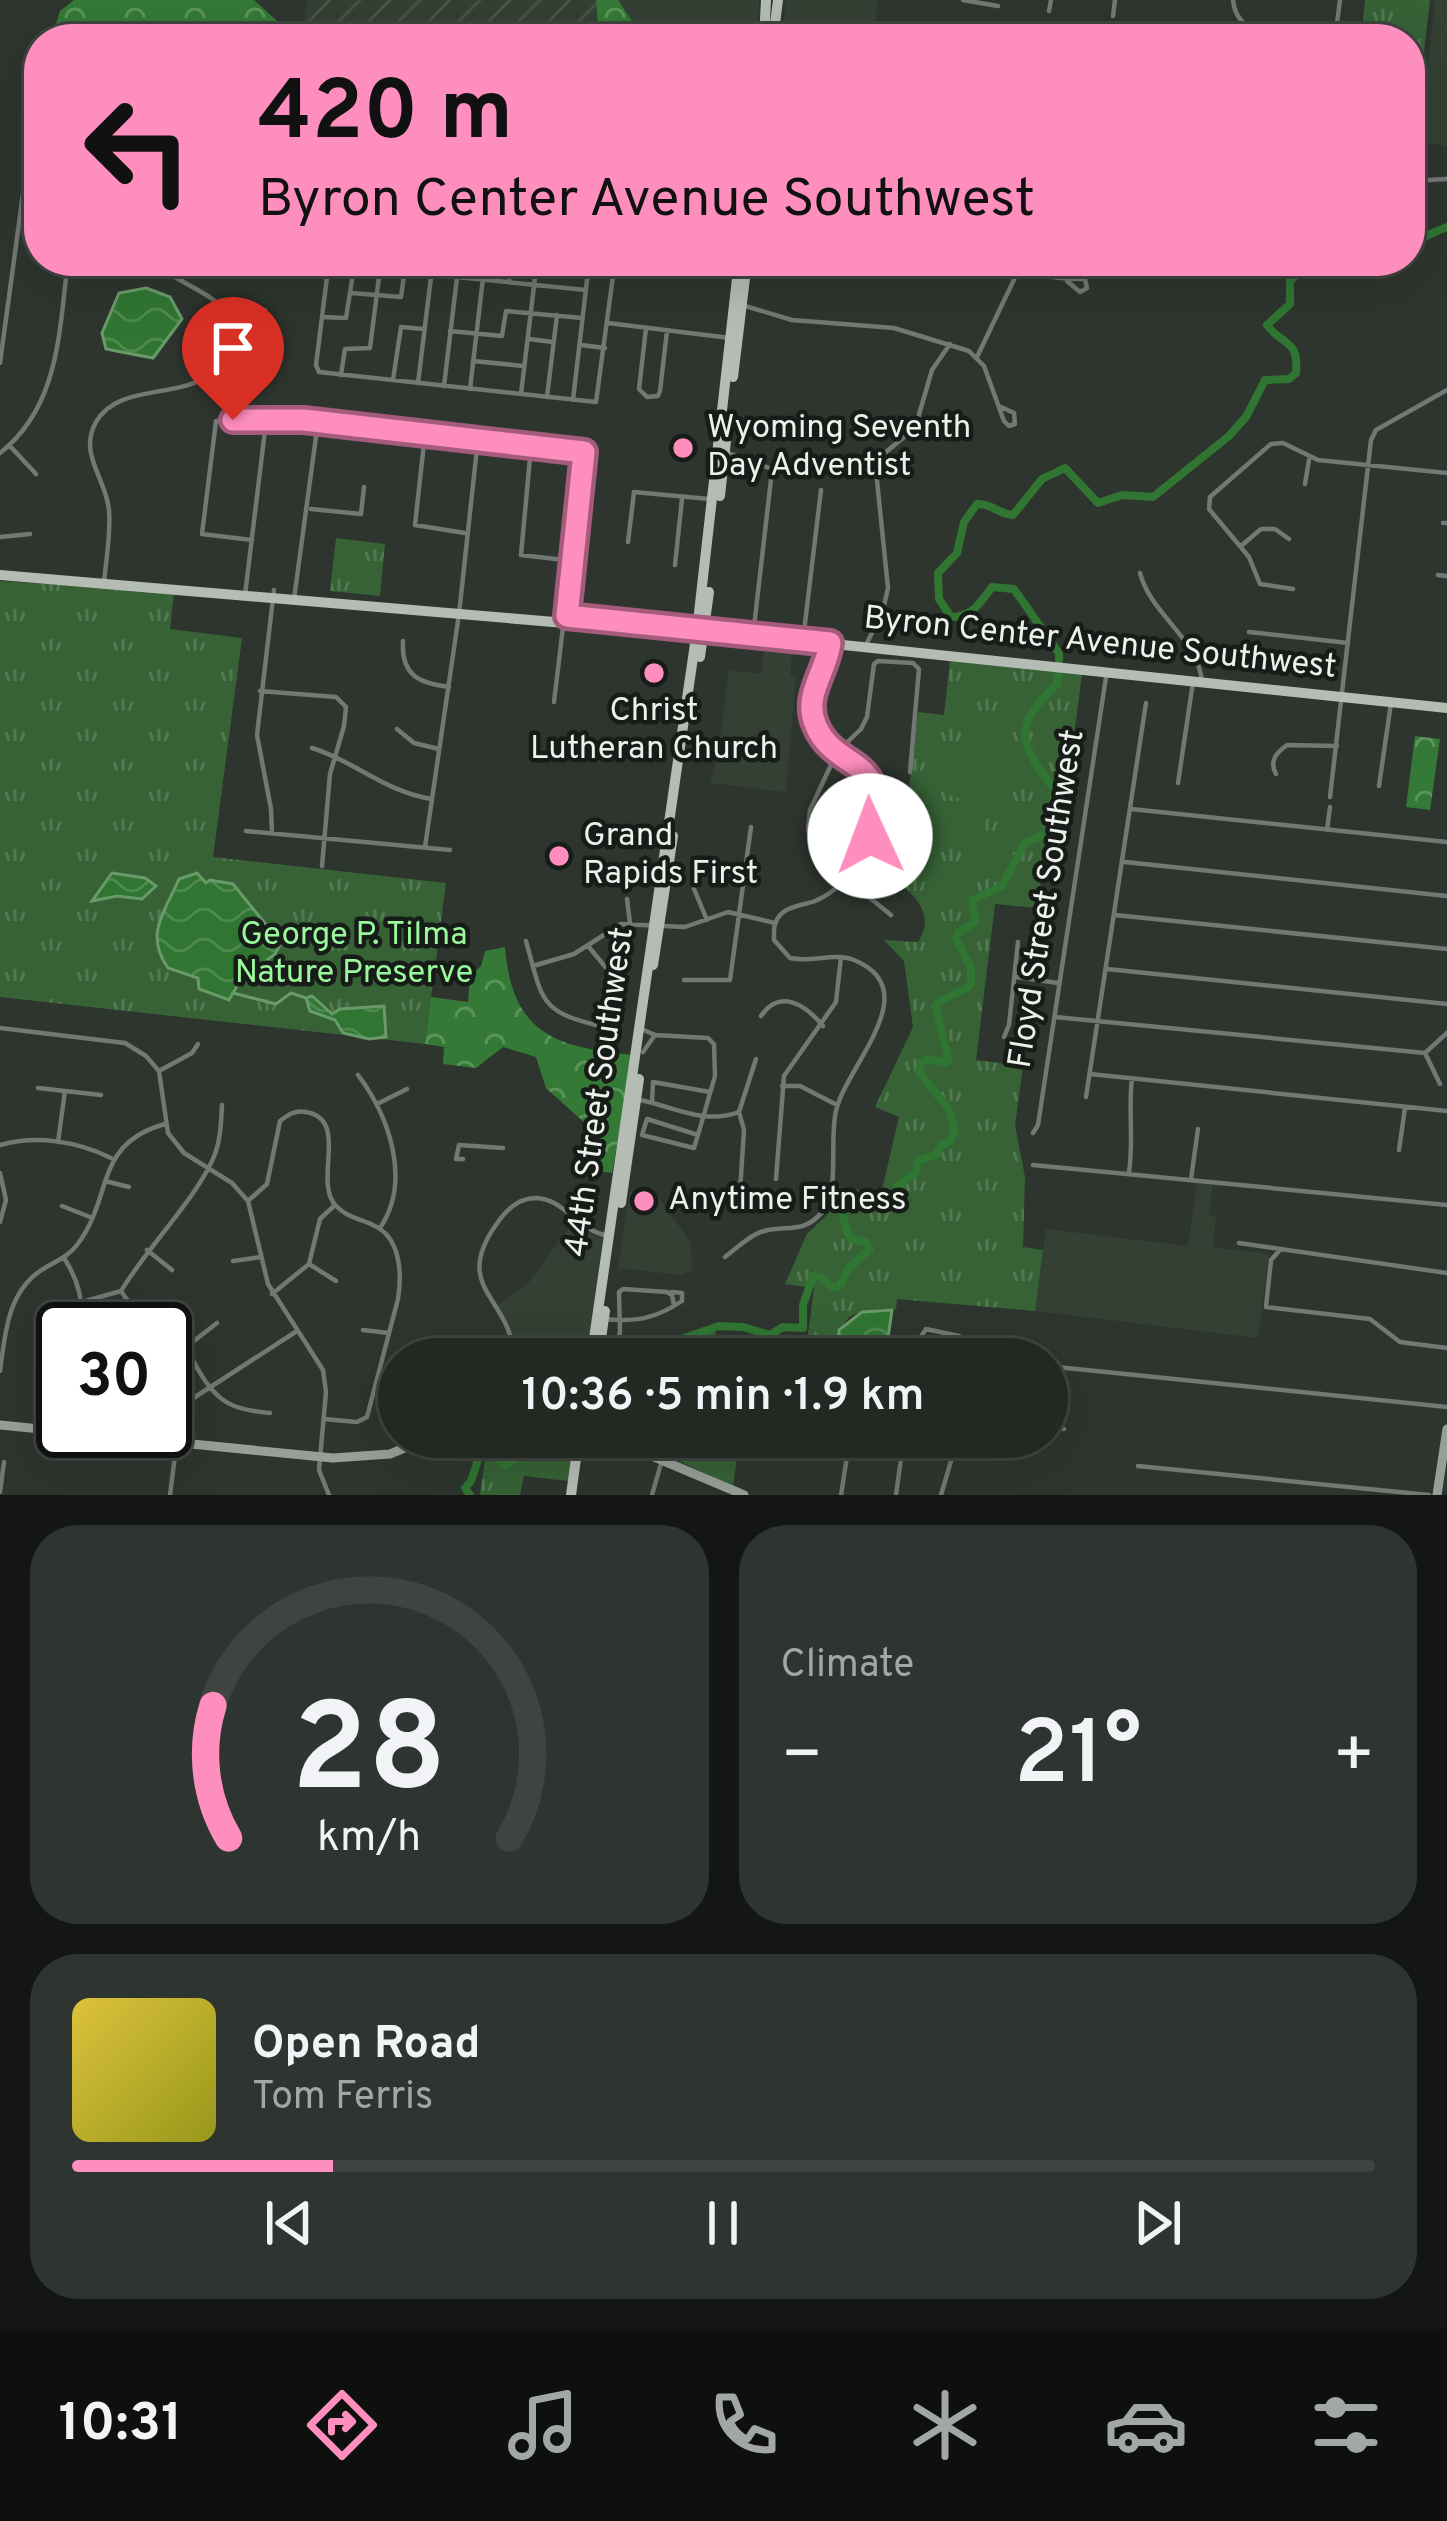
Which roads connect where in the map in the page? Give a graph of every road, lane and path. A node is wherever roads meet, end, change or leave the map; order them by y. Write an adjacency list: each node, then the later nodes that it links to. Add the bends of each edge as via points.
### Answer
1 (963, 0): 4 (street)
2 (1051, 0): 5 (street)
3 (1115, 0): 6 (street)
4 (998, 6)
5 (1049, 11)
6 (1113, 16)
7 (24, 188): 8 (street)
8 (20, 222): 9 (street); 54 (street)
9 (24, 222)
10 (66, 276): 71 (street, via 45,397)
11 (176, 276): 39 (street)
12 (327, 276): 37 (street)
13 (353, 276): 31 (street)
14 (379, 276): 32 (street)
15 (404, 276): 32 (street, via 401,297)
16 (431, 276): 41 (street)
17 (482, 276): 26 (street)
18 (510, 276): 28 (street)
19 (535, 276): 29 (street)
20 (588, 276): 30 (street)
21 (614, 276): 40 (street)
22 (741, 276): 33 (main road, 44th Street Southwest)
23 (1014, 276): 52 (street)
24 (1054, 276): 27 (street)
25 (457, 277): 26 (street); 44 (street)
26 (482, 279): 28 (street); 45 (street)
27 (1067, 281)
28 (509, 282): 29 (street)
29 (534, 285): 30 (street); 35 (street)
30 (586, 290): 38 (street)
31 (351, 293): 32 (street); 37 (street, via 346,318)
32 (376, 296): 56 (street, via 370,348 345,349)
33 (738, 303): 47 (main road, 44th Street Southwest); 50 (street, via 783,318 864,323)
34 (262, 310): 39 (street)
35 (531, 312): 36 (street); 45 (street, via 506,310 502,336); 46 (street)
36 (557, 315): 38 (street); 48 (street)
37 (322, 317): 56 (street, via 316,370)
38 (582, 318): 49 (street)
39 (232, 321): 99 (street, via 226,354 211,374 117,401 95,424 90,451 109,510)
40 (608, 323): 42 (street); 51 (street)
41 (424, 328): 57 (street, via 400,327); 58 (street)
42 (646, 328): 43 (street); 43 (street, via 640,394 658,396)
43 (667, 331): 47 (street)
44 (450, 332): 45 (street); 59 (street)
45 (476, 334): 53 (street)
46 (528, 339): 48 (street); 55 (street)
47 (734, 339): 73 (main road, 44th Street Southwest)
48 (554, 342): 63 (street)
49 (580, 344): 51 (street); 64 (street)
50 (950, 344): 52 (street); 75 (street, via 932,370 916,422)
51 (605, 348): 64 (street, via 598,401)
52 (977, 357): 65 (street)
53 (473, 362): 55 (street); 60 (street)
54 (0, 363)
55 (524, 366): 62 (street)
56 (341, 375): 57 (street)
57 (393, 380): 58 (street)
58 (418, 383): 59 (street)
59 (444, 386): 60 (street)
60 (470, 389): 62 (street)
61 (1447, 390): 76 (street, via 1373,433)
62 (521, 394): 63 (street)
63 (547, 397): 64 (street)
64 (573, 400)
65 (1001, 407)
66 (266, 422): 67 (street); 90 (street); 90 (street, via 216,421 202,534)
67 (318, 422): 68 (street); 85 (street)
68 (425, 434): 69 (street); 86 (street, via 415,526)
69 (478, 439): 70 (street); 86 (street)
70 (532, 445): 93 (street, via 584,452); 93 (street, via 521,555)
71 (10, 446): 72 (street); 78 (street)
72 (0, 453)
73 (721, 453): 75 (street, via 812,472); 84 (main road, 44th Street Southwest)
74 (1310, 458): 76 (street); 80 (street); 92 (street, via 1271,444 1210,497 1208,509)
75 (874, 461): 113 (street, via 888,588)
76 (1368, 465): 77 (street); 112 (street)
77 (1447, 473)
78 (36, 474)
79 (771, 479): 108 (street)
80 (1305, 484)
81 (364, 487): 85 (street, via 361,514)
82 (821, 490): 109 (street)
83 (682, 496): 84 (street); 91 (street, via 634,492); 94 (street)
84 (716, 499): 106 (main road, 44th Street Southwest)
85 (308, 509): 103 (street)
86 (467, 533): 104 (street)
87 (30, 534): 88 (street)
88 (0, 537)
89 (1289, 539): 92 (street, via 1261,529)
90 (252, 540): 101 (street)
91 (628, 542)
92 (1241, 546): 100 (street, via 1259,584)
93 (573, 562): 105 (street)
94 (675, 565)
95 (0, 571): 99 (main road, Byron Center Avenue Southwest)
96 (1140, 573): 115 (street, via 1194,652)
97 (1438, 575): 98 (street)
98 (1447, 576)
99 (104, 580): 101 (main road, Byron Center Avenue Southwest)
100 (1293, 589)
101 (246, 592): 102 (main road, Byron Center Avenue Southwest)
102 (273, 594): 103 (main road, Byron Center Avenue Southwest); 117 (street)
103 (294, 596): 104 (main road, Byron Center Avenue Southwest)
104 (459, 610): 105 (main road, Byron Center Avenue Southwest); 116 (street)
105 (566, 619): 106 (main road, Byron Center Avenue Southwest); 119 (street)
106 (700, 631): 108 (main road, Byron Center Avenue Southwest); 157 (main road, 44th Street Southwest)
107 (1249, 632): 112 (street)
108 (753, 636): 109 (main road, Byron Center Avenue Southwest)
109 (803, 640): 111 (main road, Byron Center Avenue Southwest)
110 (403, 641): 116 (street, via 411,676)
111 (830, 643): 113 (main road, Byron Center Avenue Southwest); 127 (street, via 812,712)
112 (1348, 643): 118 (street)
113 (866, 646): 114 (main road, Byron Center Avenue Southwest)
114 (1106, 672): 115 (main road, Byron Center Avenue Southwest); 168 (street, Floyd Street Southwest)
115 (1197, 681): 118 (main road, Byron Center Avenue Southwest); 131 (street)
116 (448, 688): 126 (street)
117 (260, 691): 128 (street, via 344,702); 140 (street, via 258,752)
118 (1344, 697): 120 (main road, Byron Center Avenue Southwest); 124 (street)
119 (554, 702)
120 (1391, 702): 122 (main road, Byron Center Avenue Southwest); 132 (street)
121 (1146, 703): 136 (street)
122 (1447, 708)
123 (397, 729): 126 (street)
124 (1337, 746): 130 (street, via 1287,745 1274,757); 133 (street)
125 (312, 748): 128 (street)
126 (439, 749): 134 (street)
127 (837, 752): 129 (street, via 867,717 874,664 913,664 919,669); 147 (street, via 808,829 818,856); 147 (street, via 862,768 876,805 870,836)
128 (335, 755): 134 (street, via 402,794); 141 (street)
129 (910, 772)
130 (1276, 774)
131 (1178, 783)
132 (1379, 786)
133 (1330, 797)
134 (432, 799): 143 (street)
135 (1330, 807): 138 (street)
136 (1131, 809): 138 (street); 145 (street)
137 (752, 826): 151 (street)
138 (1327, 830): 142 (street)
139 (245, 832): 140 (street)
140 (272, 833): 141 (street)
141 (324, 838): 143 (street); 146 (street)
142 (1447, 842)
143 (425, 847): 144 (street)
144 (450, 850)
145 (1123, 862): 149 (street); 153 (street)
146 (322, 866)
147 (846, 879): 152 (street); 156 (street)
148 (694, 889): 154 (street)
149 (1447, 896)
150 (627, 899): 155 (street)
151 (740, 913): 154 (street); 156 (street); 167 (street, via 730,980)
152 (891, 915)
153 (1115, 915): 161 (street); 164 (street)
154 (707, 920): 157 (street)
155 (630, 922): 157 (street); 160 (street)
156 (775, 923): 162 (street, via 776,945 790,958)
157 (656, 924): 176 (main road, 44th Street Southwest); 194 (main road, 44th Street Southwest)
158 (526, 941): 163 (street)
159 (1018, 942): 166 (street)
160 (587, 946): 163 (street); 165 (street)
161 (1447, 950)
162 (841, 957): 173 (street, via 836,1002); 198 (street, via 868,968 885,1003 883,1024)
163 (533, 966): 174 (street, via 553,1010)
164 (1106, 968): 169 (street); 172 (street)
165 (613, 976)
166 (1016, 977): 168 (street); 178 (street)
167 (683, 980)
168 (1058, 983): 171 (street, Floyd Street Southwest)
169 (1447, 1004)
170 (761, 1016): 173 (street, via 789,1001)
171 (1054, 1017): 172 (street); 205 (street, Floyd Street Southwest)
172 (1098, 1021): 180 (street); 183 (street)
173 (823, 1026): 187 (street)
174 (604, 1027)
175 (0, 1028): 182 (street, via 125,1043)
176 (650, 1033): 191 (street, via 712,1040); 194 (main road, 44th Street Southwest)
177 (1447, 1033): 180 (street)
178 (1004, 1037)
179 (198, 1044): 182 (street)
180 (1425, 1053): 186 (street)
181 (756, 1059): 201 (street)
182 (159, 1071): 203 (street)
183 (1090, 1074): 185 (street); 193 (street)
184 (358, 1075): 196 (street)
185 (1132, 1078): 199 (street); 215 (street)
186 (1440, 1084)
187 (782, 1086): 198 (street); 217 (street)
188 (38, 1088): 190 (street)
189 (407, 1089): 196 (street)
190 (64, 1091): 192 (street); 207 (street)
191 (710, 1092): 195 (street, via 653,1082); 202 (street)
192 (101, 1095)
193 (1086, 1097)
194 (633, 1099): 195 (street); 229 (main road, 44th Street Southwest)
195 (652, 1103): 202 (street)
196 (377, 1104): 228 (street, via 395,1176)
197 (222, 1105): 214 (street)
198 (837, 1105): 234 (street, via 831,1193 822,1213 801,1228 760,1232)
199 (1406, 1106): 200 (street); 210 (street)
200 (1447, 1111)
201 (739, 1112): 202 (street); 225 (street)
202 (702, 1118): 206 (street)
203 (165, 1124): 211 (street, via 132,1136); 214 (street, via 179,1148)
204 (1198, 1129): 218 (street)
205 (1033, 1133)
206 (698, 1135): 206 (street, via 694,1148 643,1135 647,1119)
207 (58, 1142): 208 (street); 211 (street)
208 (0, 1145)
209 (503, 1148): 212 (street, via 459,1145 456,1159)
210 (1399, 1150)
211 (112, 1159): 219 (street)
212 (463, 1159)
213 (1034, 1165): 215 (street)
214 (208, 1168): 221 (street); 231 (street)
215 (1129, 1172): 218 (street)
216 (0, 1173): 227 (street)
217 (776, 1179)
218 (1191, 1179): 223 (street)
219 (105, 1181): 220 (street); 226 (street)
220 (129, 1187)
221 (248, 1201): 222 (street, via 267,1184 280,1121 301,1112 328,1130 326,1180); 233 (street)
222 (335, 1204): 228 (street); 237 (street, via 320,1219)
223 (1447, 1205)
224 (62, 1206): 226 (street)
225 (740, 1206)
226 (90, 1216): 235 (street)
227 (0, 1222)
228 (380, 1228): 251 (street, via 396,1250 401,1283)
229 (612, 1237): 245 (main road, 44th Street Southwest); 252 (street, via 535,1198 500,1218 478,1264); 253 (main road, 44th Street Southwest)
230 (1239, 1243): 232 (street)
231 (147, 1250): 238 (street); 241 (street)
232 (1280, 1251): 239 (street); 258 (street, via 1271,1260 1265,1305 1370,1319 1400,1342)
233 (261, 1257): 236 (street); 242 (street)
234 (725, 1257)
235 (64, 1258): 243 (street); 248 (street, via 25,1283)
236 (233, 1261)
237 (309, 1264): 240 (street); 242 (street)
238 (172, 1270)
239 (1447, 1273)
240 (336, 1281)
241 (122, 1291): 243 (street); 244 (street)
242 (272, 1294): 250 (street)
243 (82, 1302)
244 (129, 1302)
245 (604, 1318): 246 (street); 254 (main road, 44th Street Southwest)
246 (620, 1321): 246 (street, via 619,1292 668,1293 674,1306); 255 (street)
247 (217, 1323): 261 (street, via 190,1344)
248 (3, 1324): 260 (street)
249 (363, 1330): 251 (street)
250 (297, 1331): 261 (street); 265 (street, via 323,1370)
251 (389, 1334): 265 (street, via 367,1417)
252 (510, 1338)
253 (597, 1338)
254 (598, 1338)
255 (618, 1338)
256 (920, 1338): 257 (street, via 922,1331)
257 (960, 1338)
258 (1447, 1348)
259 (1068, 1368): 263 (street)
260 (0, 1371)
261 (208, 1388): 262 (street); 264 (street, via 230,1407)
262 (192, 1398)
263 (1447, 1407)
264 (270, 1413)
265 (324, 1419): 271 (street)
266 (0, 1425): 267 (street)
267 (36, 1428)
268 (1447, 1429): 290 (street)
269 (192, 1444): 271 (street)
270 (378, 1455): 271 (street)
271 (320, 1457): 283 (street)
272 (174, 1458): 282 (street)
273 (578, 1458): 284 (main road)
274 (656, 1458): 278 (street)
275 (847, 1458): 287 (street)
276 (901, 1458): 288 (street)
277 (953, 1458): 289 (street)
278 (662, 1460): 285 (street); 286 (street)
279 (4, 1462): 281 (street)
280 (1138, 1466): 290 (street)
281 (0, 1492)
282 (170, 1495)
283 (329, 1495)
284 (575, 1495)
285 (652, 1495)
286 (744, 1495)
287 (841, 1495)
288 (896, 1495)
289 (941, 1495)
290 (1433, 1495)

